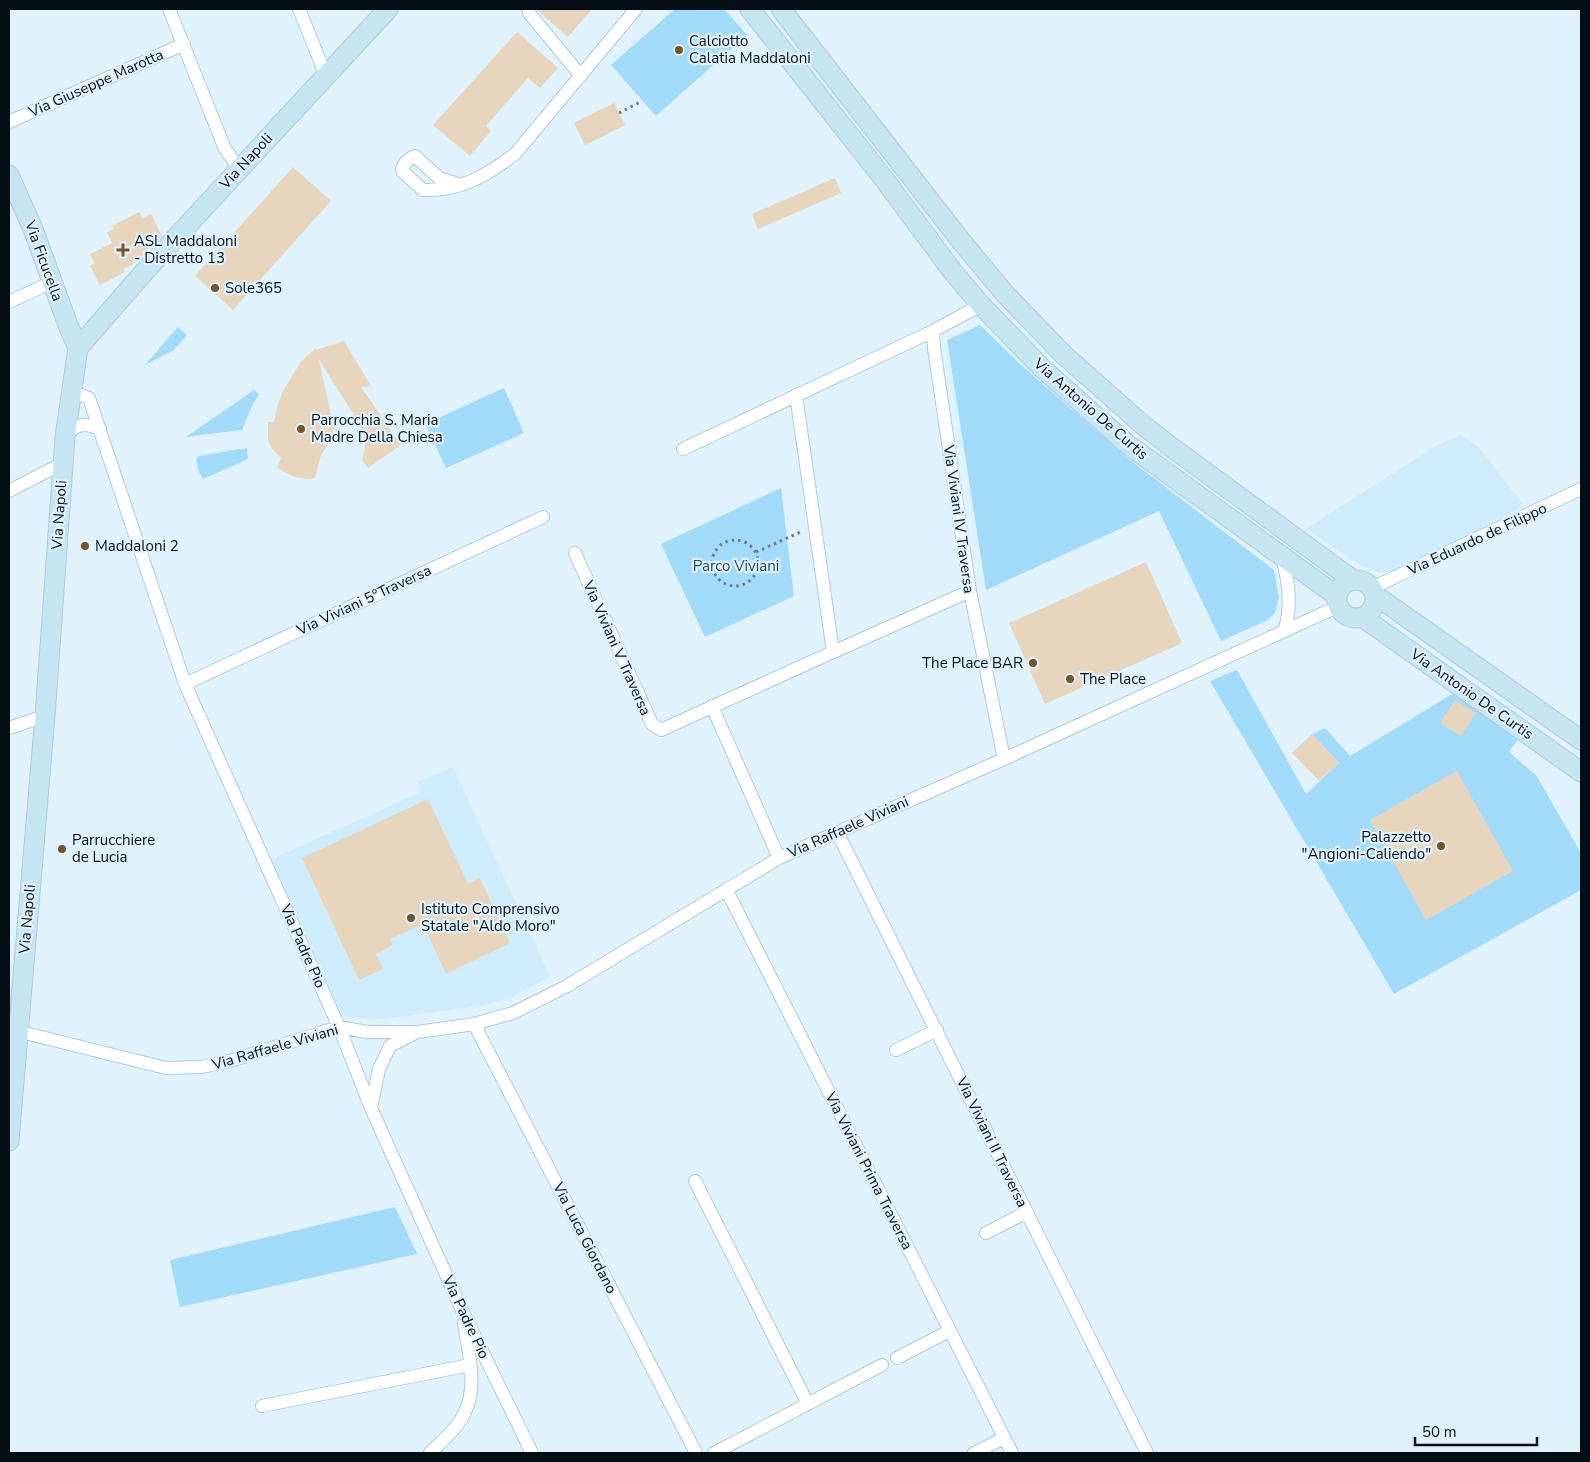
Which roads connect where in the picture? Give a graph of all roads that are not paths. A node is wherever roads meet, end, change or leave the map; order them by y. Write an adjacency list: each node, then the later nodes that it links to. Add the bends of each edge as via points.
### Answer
1 (169, 9): 8 (street)
2 (299, 9): 9 (street)
3 (388, 9): 9 (street, Via Napoli)
4 (636, 9): 10 (street)
5 (750, 9): 15 (street, Via Antonio De Curtis)
6 (781, 9): 12 (street, Via Antonio De Curtis)
7 (529, 13): 10 (street)
8 (184, 44): 11 (street, Via Giuseppe Marotta); 13 (street, via 225,149)
9 (326, 76): 13 (street, Via Napoli)
10 (581, 76): 16 (street, via 515,154 494,170)
11 (9, 122)
12 (903, 165): 15 (street); 33 (street, Via Antonio De Curtis, via 1006,295 1064,355 1174,450)
13 (239, 168): 21 (street, Via Napoli)
14 (9, 178): 17 (street, Via Ficucella, via 33,229)
15 (884, 179): 19 (street, Via Antonio De Curtis)
16 (461, 185)
17 (52, 282): 18 (street); 21 (street, Via Ficucella)
18 (9, 302)
19 (981, 305): 20 (street); 32 (street, Via Antonio De Curtis, via 1043,369 1127,444)
20 (934, 331): 23 (street); 34 (street, Via Viviani IV Traversa)
21 (78, 348): 22 (street, Via Napoli)
22 (71, 391): 24 (street, Via Padre Pio, via 89,398); 25 (street, Via Napoli)
23 (796, 395): 26 (street); 39 (street)
24 (100, 428): 25 (street, via 88,424 74,427); 40 (street, Via Padre Pio)
25 (65, 437): 27 (street, Via Napoli)
26 (683, 449)
27 (63, 464): 29 (street); 42 (street, Via Napoli)
28 (1581, 489): 35 (street, Via Eduardo de Filippo)
29 (9, 491)
30 (543, 517): 40 (street, Via Viviani 5°Traversa)
31 (575, 553): 41 (street, Via Viviani V Traversa, via 652,724 661,730)
32 (1281, 555): 36 (street, Via Antonio De Curtis); 38 (street, via 1287,574 1290,612)
33 (1354, 580): 35 (street, Via Antonio De Curtis, via 1364,581); 36 (street, via 1343,586)
34 (970, 591): 39 (street, Via Viviani V Traversa); 45 (street, Via Viviani IV Traversa)
35 (1374, 591): 37 (street, via 1374,606); 44 (street, Via Antonio De Curtis)
36 (1338, 601): 37 (street, Via Antonio De Curtis, via 1344,614); 38 (street, Via Raffaele Viviani)
37 (1362, 617): 46 (street, Via Antonio De Curtis)
38 (1286, 630): 45 (street, Via Raffaele Viviani)
39 (833, 652): 41 (street, Via Viviani V Traversa)
40 (185, 684): 51 (street, Via Padre Pio)
41 (712, 706): 48 (street)
42 (45, 716): 43 (street); 52 (street, Via Napoli)
43 (9, 728)
44 (1581, 740)
45 (1004, 759): 47 (street, Via Raffaele Viviani)
46 (1581, 772)
47 (837, 832): 48 (street, Via Raffaele Viviani); 53 (street, Via Viviani II Traversa)
48 (779, 858): 49 (street, Via Raffaele Viviani)
49 (726, 889): 50 (street, Via Raffaele Viviani, via 567,986 513,1012); 62 (street, Via Viviani Prima Traversa)
50 (474, 1024): 54 (street, Via Raffaele Viviani); 71 (street, Via Luca Giordano)
51 (339, 1027): 52 (street, Via Raffaele Viviani, via 201,1068 166,1068); 54 (street, Via Raffaele Viviani, via 367,1032); 56 (street, Via Padre Pio)
52 (17, 1030): 57 (street, Via Napoli)
53 (936, 1030): 55 (street); 59 (street, Via Viviani II Traversa)
54 (418, 1032): 56 (street, Via Raffaele Viviani, via 390,1046 379,1069)
55 (896, 1050)
56 (371, 1108): 61 (street, Via Padre Pio)
57 (9, 1141)
58 (695, 1181): 66 (street)
59 (1027, 1212): 60 (street); 75 (street, Via Viviani II Traversa)
60 (986, 1234)
61 (462, 1310): 64 (street); 70 (street, Via Padre Pio)
62 (950, 1330): 63 (street); 68 (street, Via Viviani Prima Traversa)
63 (897, 1358)
64 (470, 1364): 67 (street); 69 (street, via 472,1388 466,1411 454,1429)
65 (882, 1366): 66 (street)
66 (808, 1404): 72 (street)
67 (262, 1406)
68 (1004, 1438): 73 (street); 74 (street, Via Viviani Prima Traversa)
69 (430, 1453)
70 (532, 1453)
71 (696, 1453)
72 (714, 1453)
73 (974, 1453)
74 (1012, 1453)
75 (1148, 1453)

